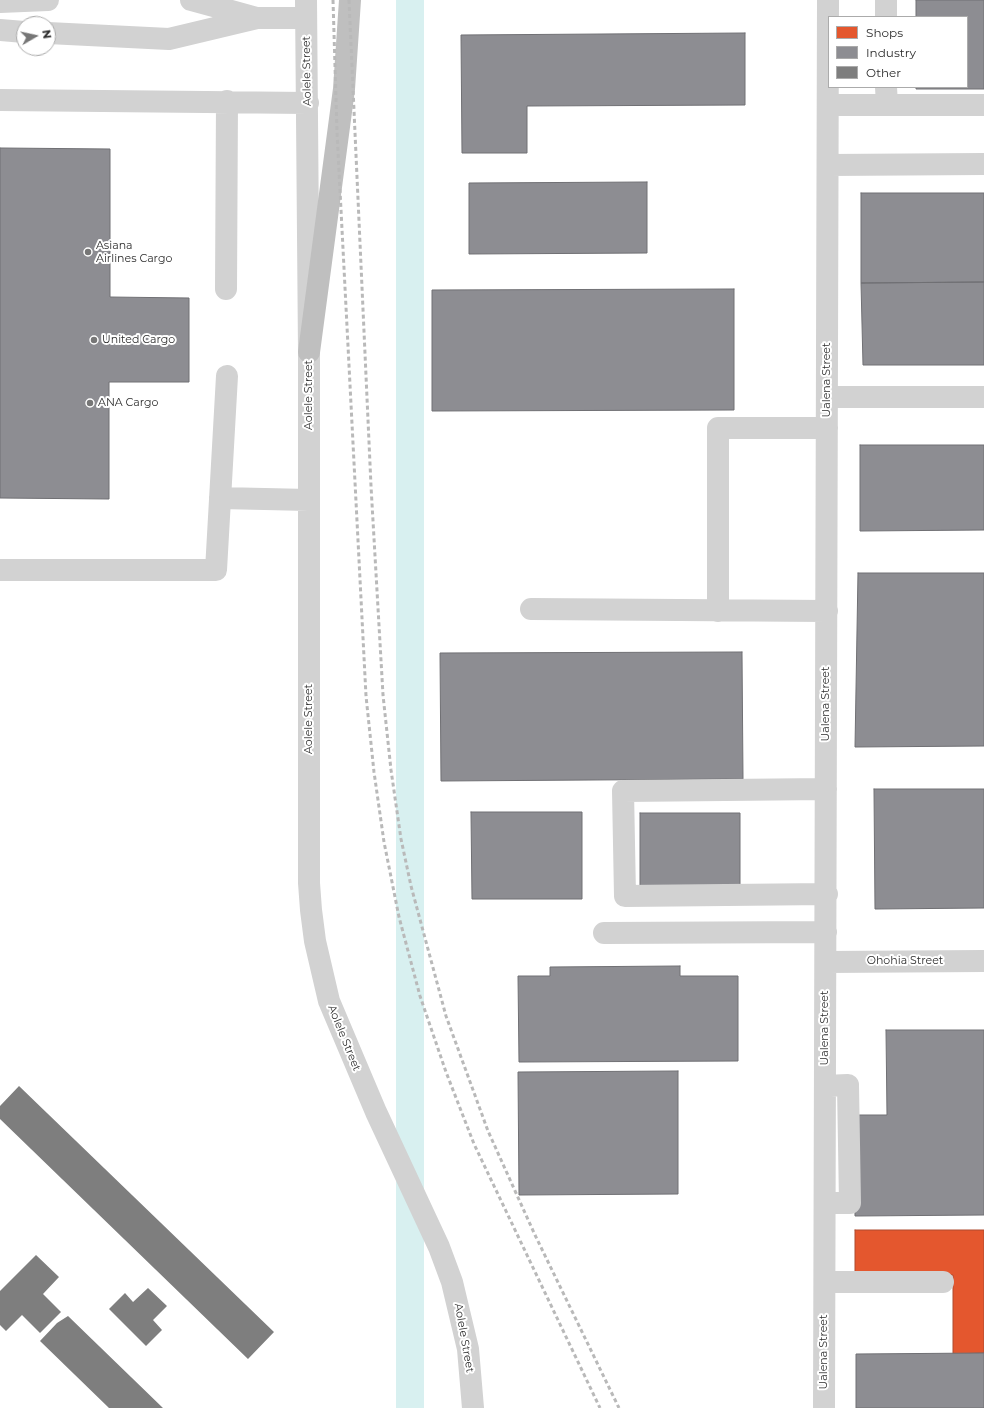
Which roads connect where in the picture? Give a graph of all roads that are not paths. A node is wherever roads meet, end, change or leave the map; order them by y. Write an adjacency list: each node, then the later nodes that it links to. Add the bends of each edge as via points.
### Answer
1 (48, 0): 6 (street)
2 (191, 0): 9 (street)
3 (350, 0): 22 (highway, via 344,89)
4 (828, 0): 17 (street, Ualena Street)
5 (886, 0): 8 (street)
6 (0, 2)
7 (306, 9): 9 (street); 16 (street, Aolele Street)
8 (886, 16)
9 (257, 18): 12 (street, via 169,39)
10 (0, 30): 11 (street)
11 (16, 31)
12 (56, 33)
13 (886, 96): 17 (street); 18 (street)
14 (0, 100): 15 (street)
15 (227, 101): 16 (street); 21 (street)
16 (308, 103): 22 (street, Aolele Street)
17 (828, 105): 20 (street, Ualena Street)
18 (984, 105)
19 (984, 164): 20 (street)
20 (828, 165): 24 (street, Ualena Street)
21 (226, 289)
22 (309, 352): 28 (street, Aolele Street)
23 (227, 376): 27 (street)
24 (827, 397): 25 (street); 26 (street, Ualena Street)
25 (984, 397)
26 (827, 428): 31 (street, via 718,428); 32 (street, Ualena Street)
27 (220, 498): 28 (street); 29 (street, via 216,570)
28 (309, 500): 41 (street, Aolele Street, via 309,883 318,955 329,1001 376,1112 439,1247 452,1282 468,1349)
29 (0, 570)
30 (531, 609): 31 (street)
31 (718, 611): 32 (street)
32 (827, 611): 33 (street, Ualena Street)
33 (826, 789): 34 (street, Ualena Street); 34 (street, via 623,791 625,896)
34 (827, 894): 35 (street, Ualena Street)
35 (826, 932): 36 (street); 38 (street, Ualena Street)
36 (604, 933)
37 (984, 961): 38 (street, Ohohia Street)
38 (826, 962): 39 (street, Ualena Street)
39 (824, 1282): 40 (street); 42 (street, Ualena Street)
40 (942, 1282)
41 (473, 1408)
42 (824, 1408)

